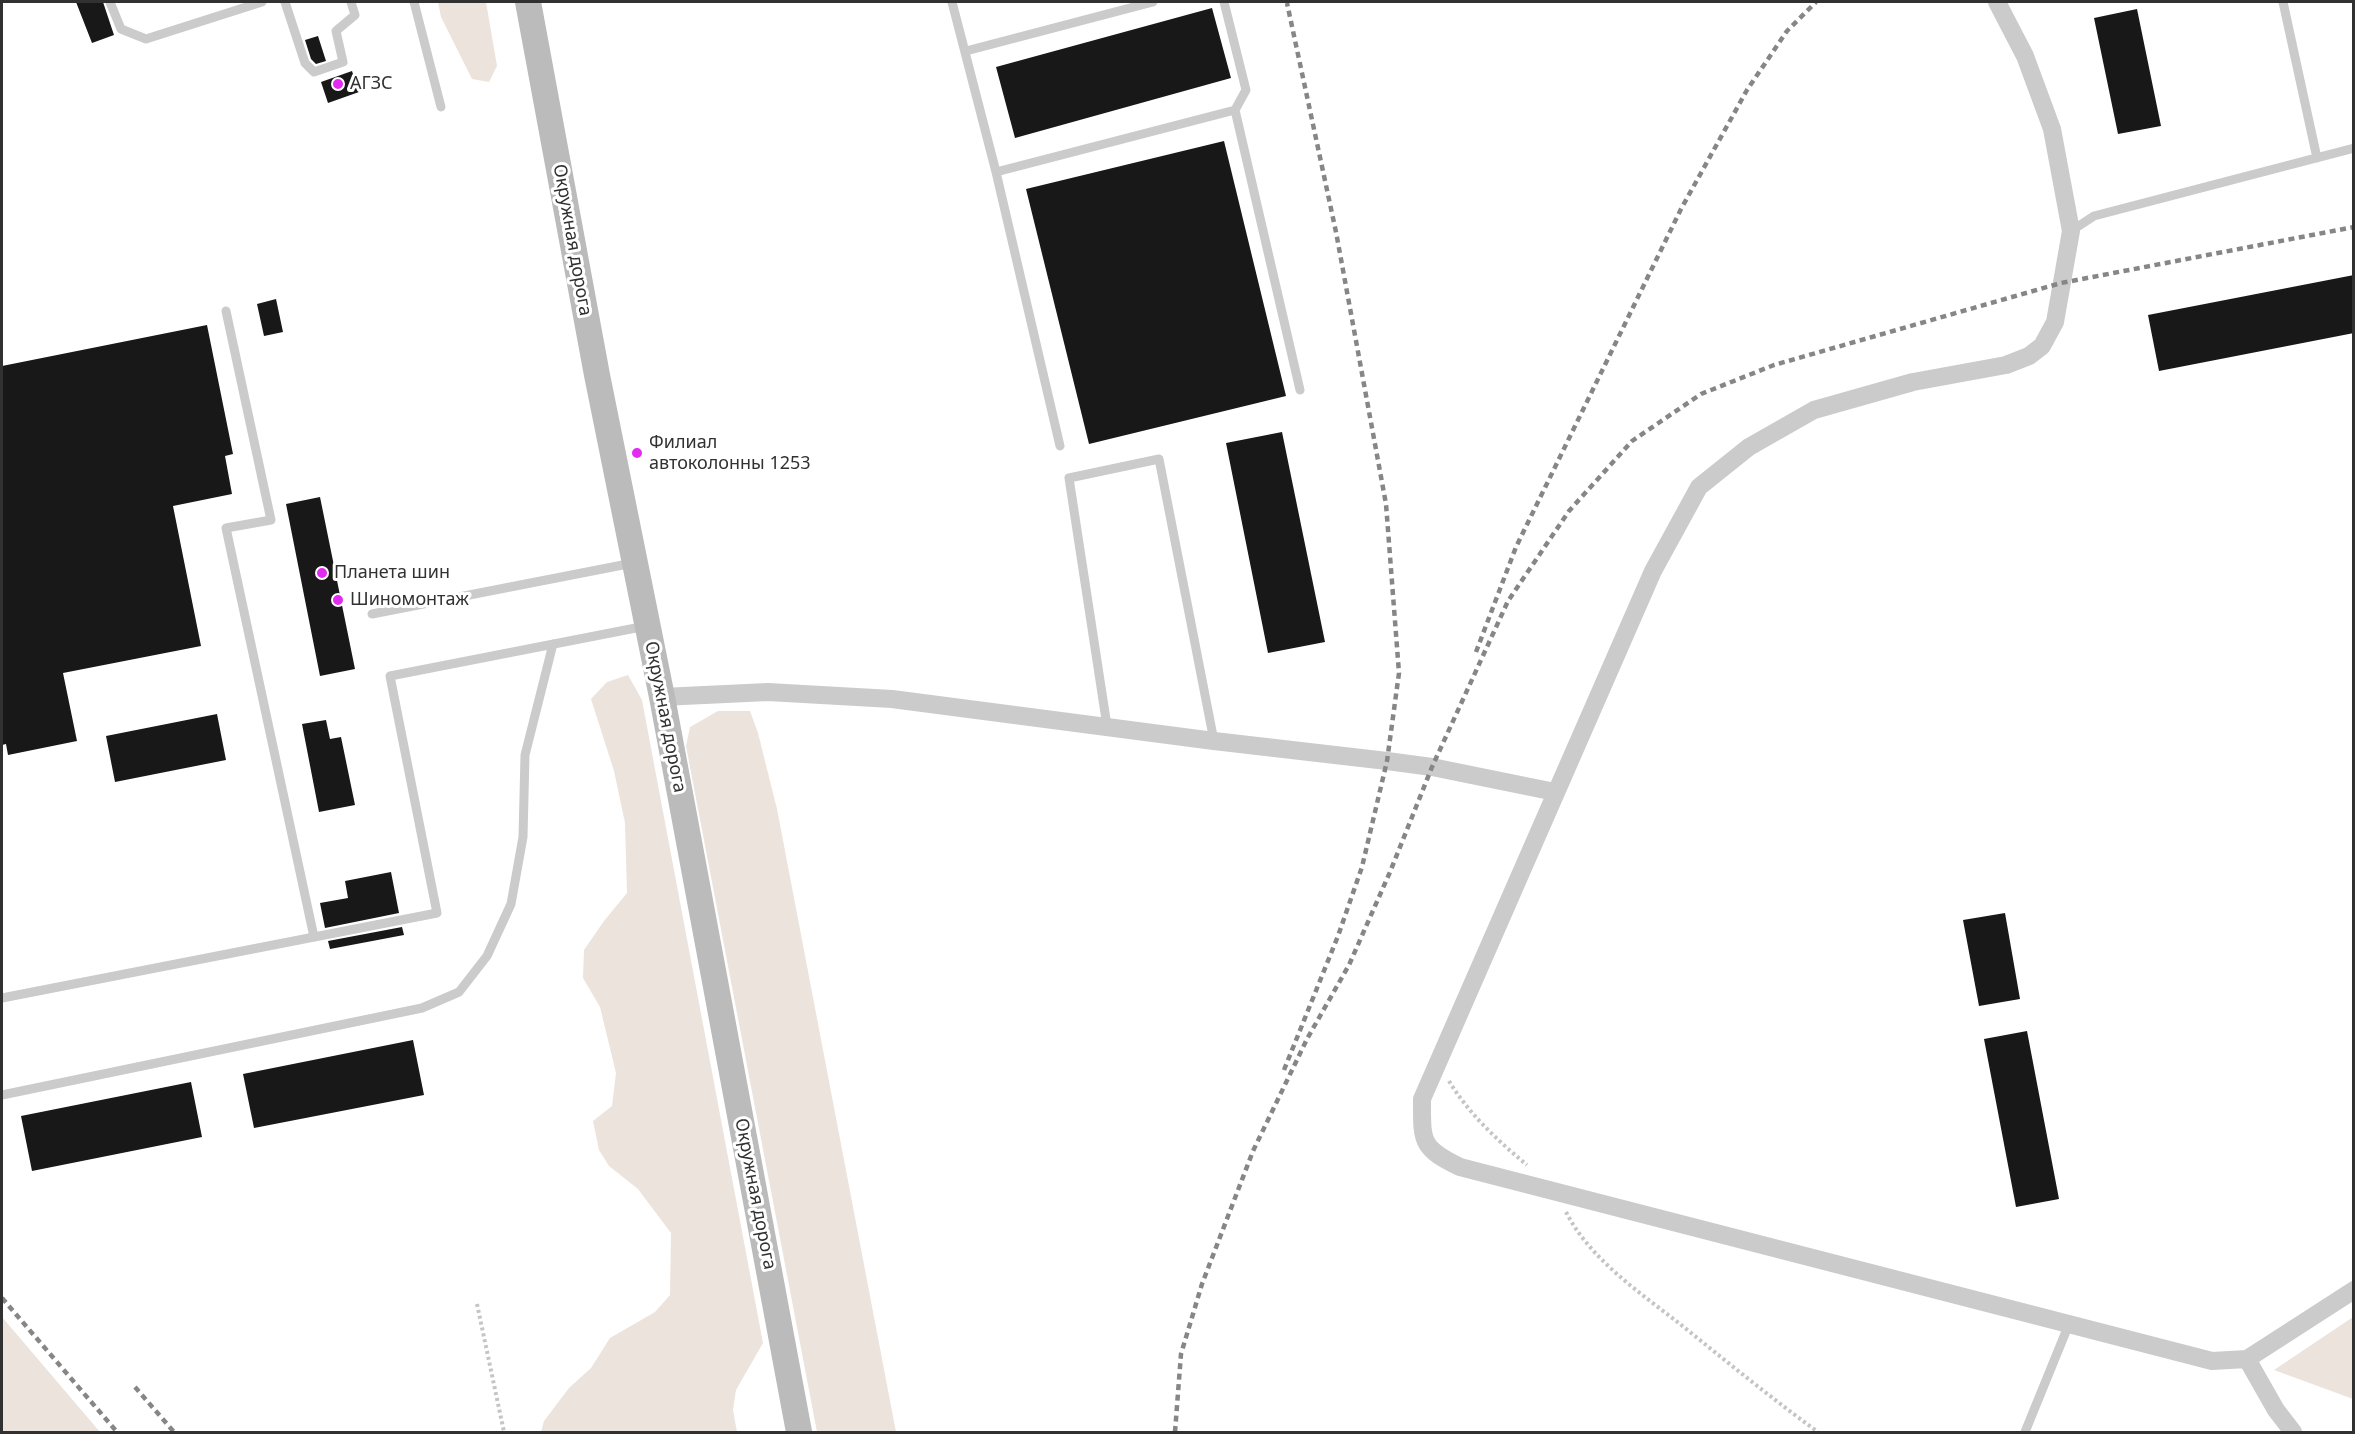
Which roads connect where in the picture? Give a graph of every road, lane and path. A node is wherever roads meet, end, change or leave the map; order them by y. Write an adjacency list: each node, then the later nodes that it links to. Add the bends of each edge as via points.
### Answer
1 (110, 2): 2 (lane, via 121,29 146,39)
2 (262, 2)
3 (285, 2): 4 (lane, via 305,63 314,72 343,62 336,31 355,15)
4 (351, 2)
5 (414, 2): 13 (lane)
6 (528, 2): 22 (main road, Окружная дорога)
7 (952, 2): 12 (lane)
8 (1153, 2): 12 (lane)
9 (1224, 2): 14 (lane, via 1246,90)
10 (1997, 2): 18 (street, via 2025,56 2052,129)
11 (2283, 2): 16 (lane)
12 (966, 51): 17 (lane)
13 (441, 106)
14 (1235, 110): 17 (lane); 20 (lane)
15 (2354, 148): 16 (lane)
16 (2317, 158): 18 (lane, via 2094,216)
17 (996, 172): 21 (lane)
18 (2071, 231): 29 (street, via 2055,322 2042,346 2030,356 1913,382 1814,410 1749,447 1699,487 1653,571)
19 (226, 311): 30 (lane, via 271,520 226,528)
20 (1300, 390)
21 (1060, 446)
22 (636, 562): 23 (lane); 24 (main road, Окружная дорога)
23 (372, 614)
24 (648, 625): 25 (lane); 26 (main road, Окружная дорога)
25 (553, 644): 30 (lane, via 390,676 437,913); 33 (lane, via 525,755 523,837 511,904 487,956 459,992 422,1008)
26 (662, 697): 27 (street, via 768,692 892,699); 40 (main road, Окружная дорога)
27 (1107, 726): 28 (street); 28 (lane, via 1070,478 1159,459)
28 (1214, 741): 29 (street, via 1432,767)
29 (1555, 792): 32 (street)
30 (314, 937): 31 (lane)
31 (2, 998)
32 (1444, 1048): 34 (path, via 1445,1074 1460,1099 1501,1143); 34 (street, via 1422,1099 1422,1134 1436,1155 1461,1167)
33 (2, 1095)
34 (1556, 1191): 37 (street); 41 (path, via 1573,1226 1602,1260)
35 (2354, 1290): 38 (street)
36 (477, 1304): 39 (path)
37 (2069, 1324): 38 (street, via 2212,1361); 42 (lane)
38 (2247, 1359): 43 (street)
39 (504, 1432)
40 (799, 1432)
41 (1818, 1432)
42 (2025, 1432)
43 (2293, 1432)

